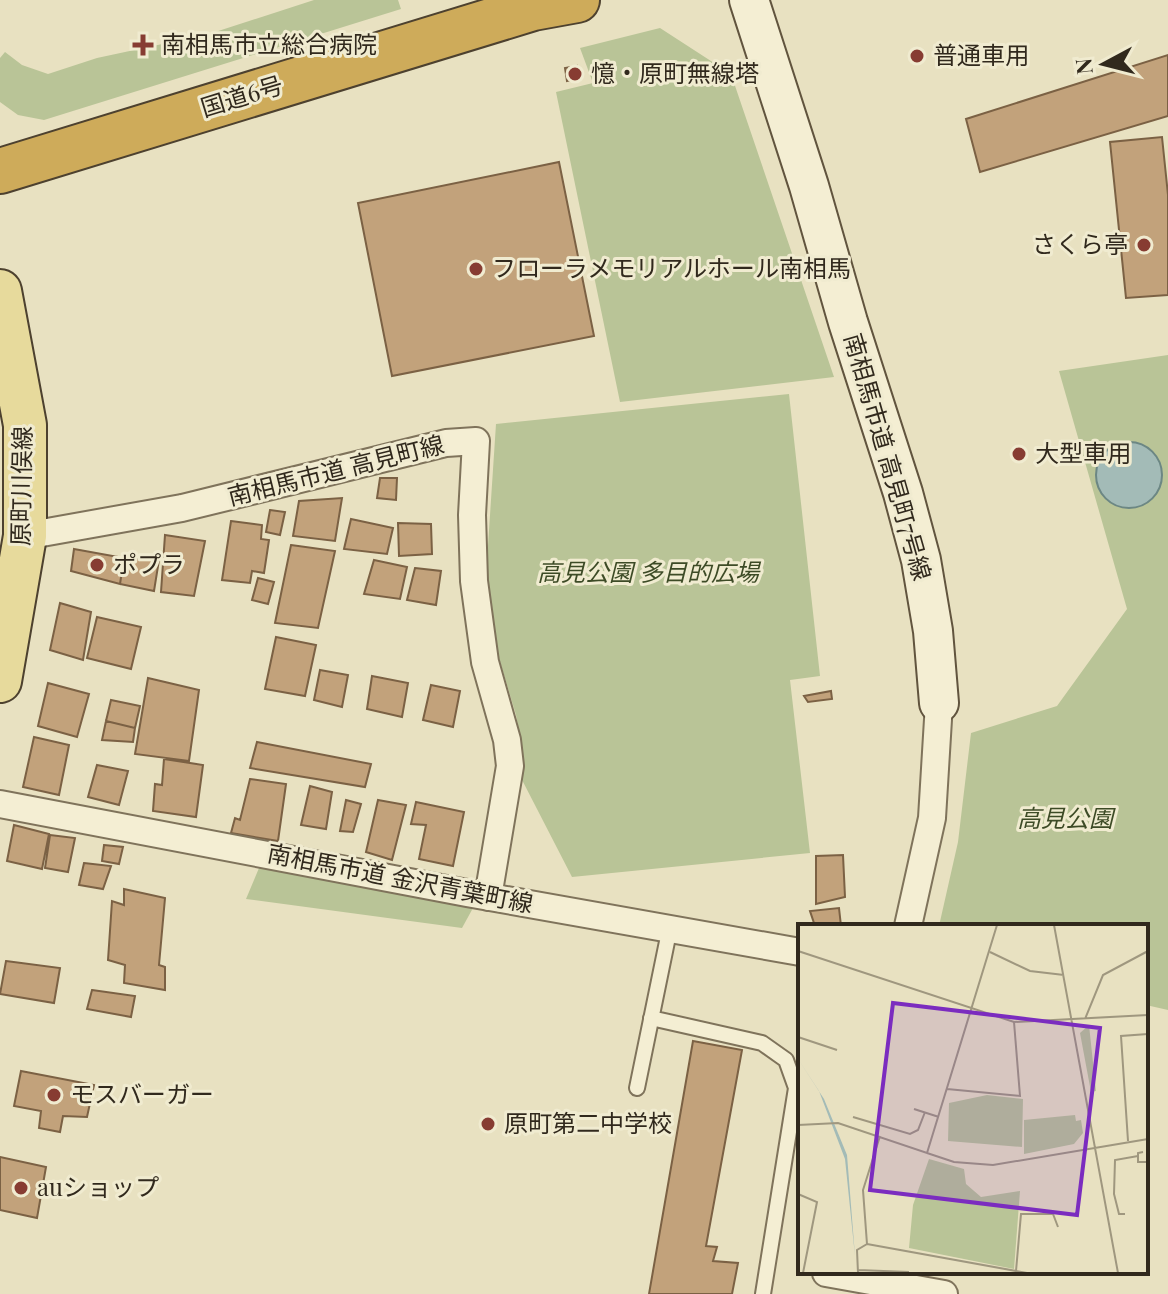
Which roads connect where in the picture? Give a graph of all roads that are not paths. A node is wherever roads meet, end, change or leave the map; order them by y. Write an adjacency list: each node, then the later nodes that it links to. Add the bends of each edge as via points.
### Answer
1 (577, 0): 3 (highway, 国道6号, via 533,8)
2 (749, 0): 7 (street, 南相馬市道 高見町7号線, via 903,493 921,560)
3 (0, 171)
4 (0, 291): 5 (main road, 原町川俣線, via 25,425)
5 (25, 536): 6 (main road, 原町川俣線); 9 (street, 南相馬市道 高見町線, via 182,508 446,443 476,441 474,581 485,662 510,766)
6 (0, 681)
7 (939, 703): 10 (street, 南相馬市道 高見町7号線, via 932,818)
8 (0, 804): 9 (street, 南相馬市道 金沢青葉町線)
9 (488, 897): 11 (street, 南相馬市道 金沢青葉町線)
10 (908, 924)
11 (670, 927): 12 (street, 南相馬市道 金沢青葉町線); 13 (lane)
12 (798, 952)
13 (651, 1018): 14 (lane); 16 (lane, via 762,1043 786,1060 796,1088)
14 (637, 1088)
15 (825, 1280): 17 (street)
16 (763, 1294)
17 (944, 1294)

